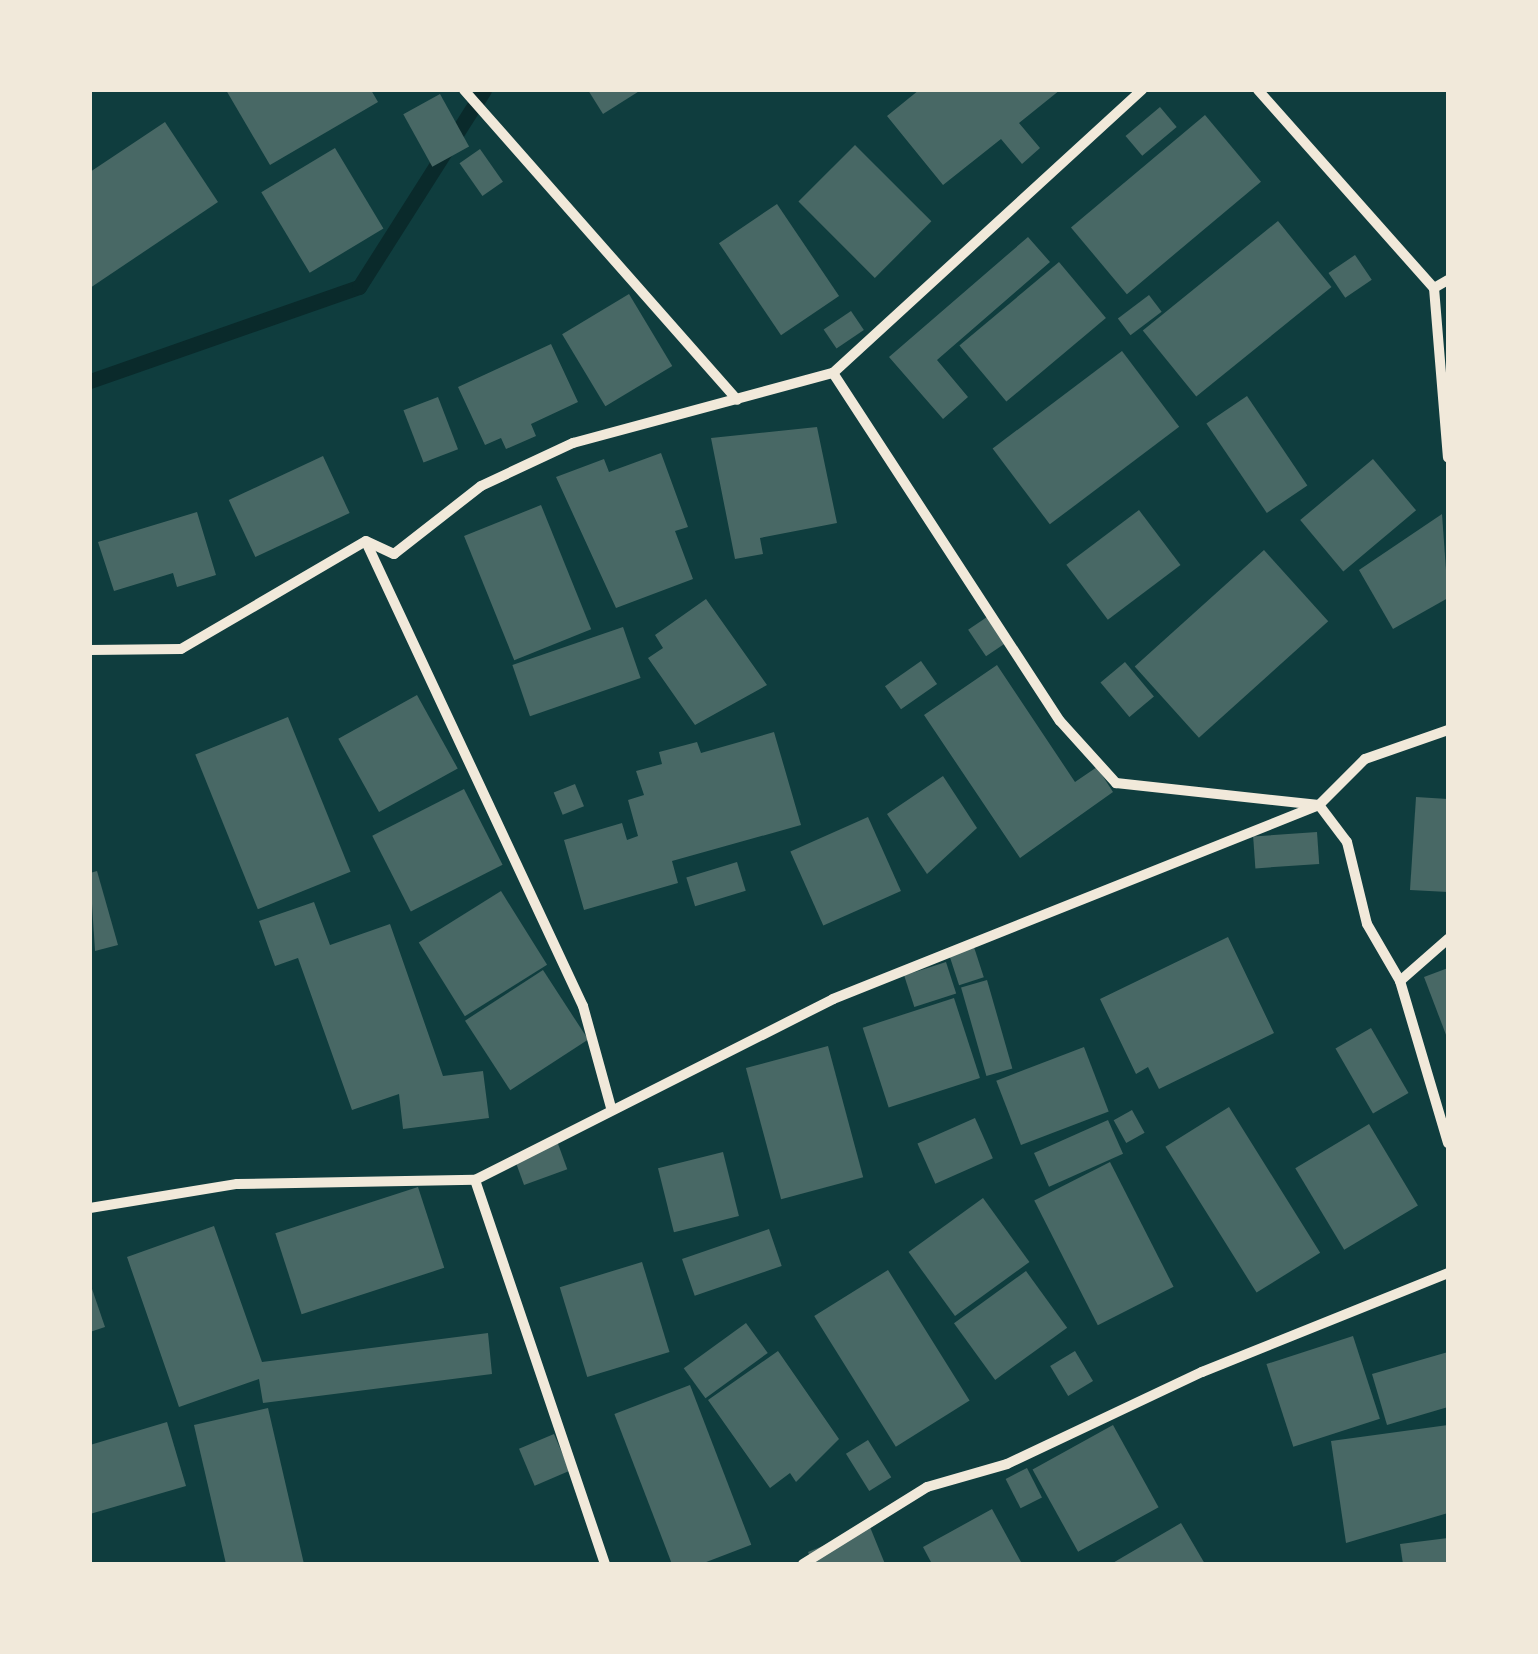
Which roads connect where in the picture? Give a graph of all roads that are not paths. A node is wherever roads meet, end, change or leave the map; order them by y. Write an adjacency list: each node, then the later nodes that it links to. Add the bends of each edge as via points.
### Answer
1 (464, 90): 7 (street)
2 (1142, 90): 6 (street)
3 (1258, 90): 5 (street)
4 (1448, 280): 5 (street)
5 (1434, 288): 8 (street)
6 (833, 372): 7 (street); 12 (street, via 1060,720 1116,783)
7 (737, 400): 9 (street, via 572,443 481,486 394,554)
8 (1448, 457)
9 (366, 541): 10 (street, via 181,649); 15 (street, via 583,1006)
10 (90, 650)
11 (1448, 730): 12 (street, via 1365,759)
12 (1319, 805): 14 (street, via 1346,842 1367,924); 15 (street, via 833,999)
13 (1448, 939): 14 (street)
14 (1400, 981): 16 (street)
15 (611, 1108): 17 (street)
16 (1448, 1143)
17 (475, 1180): 18 (street, via 237,1184); 20 (street)
18 (90, 1208)
19 (1448, 1273): 21 (street, via 1202,1372 1007,1464 928,1486)
20 (605, 1564)
21 (802, 1564)

